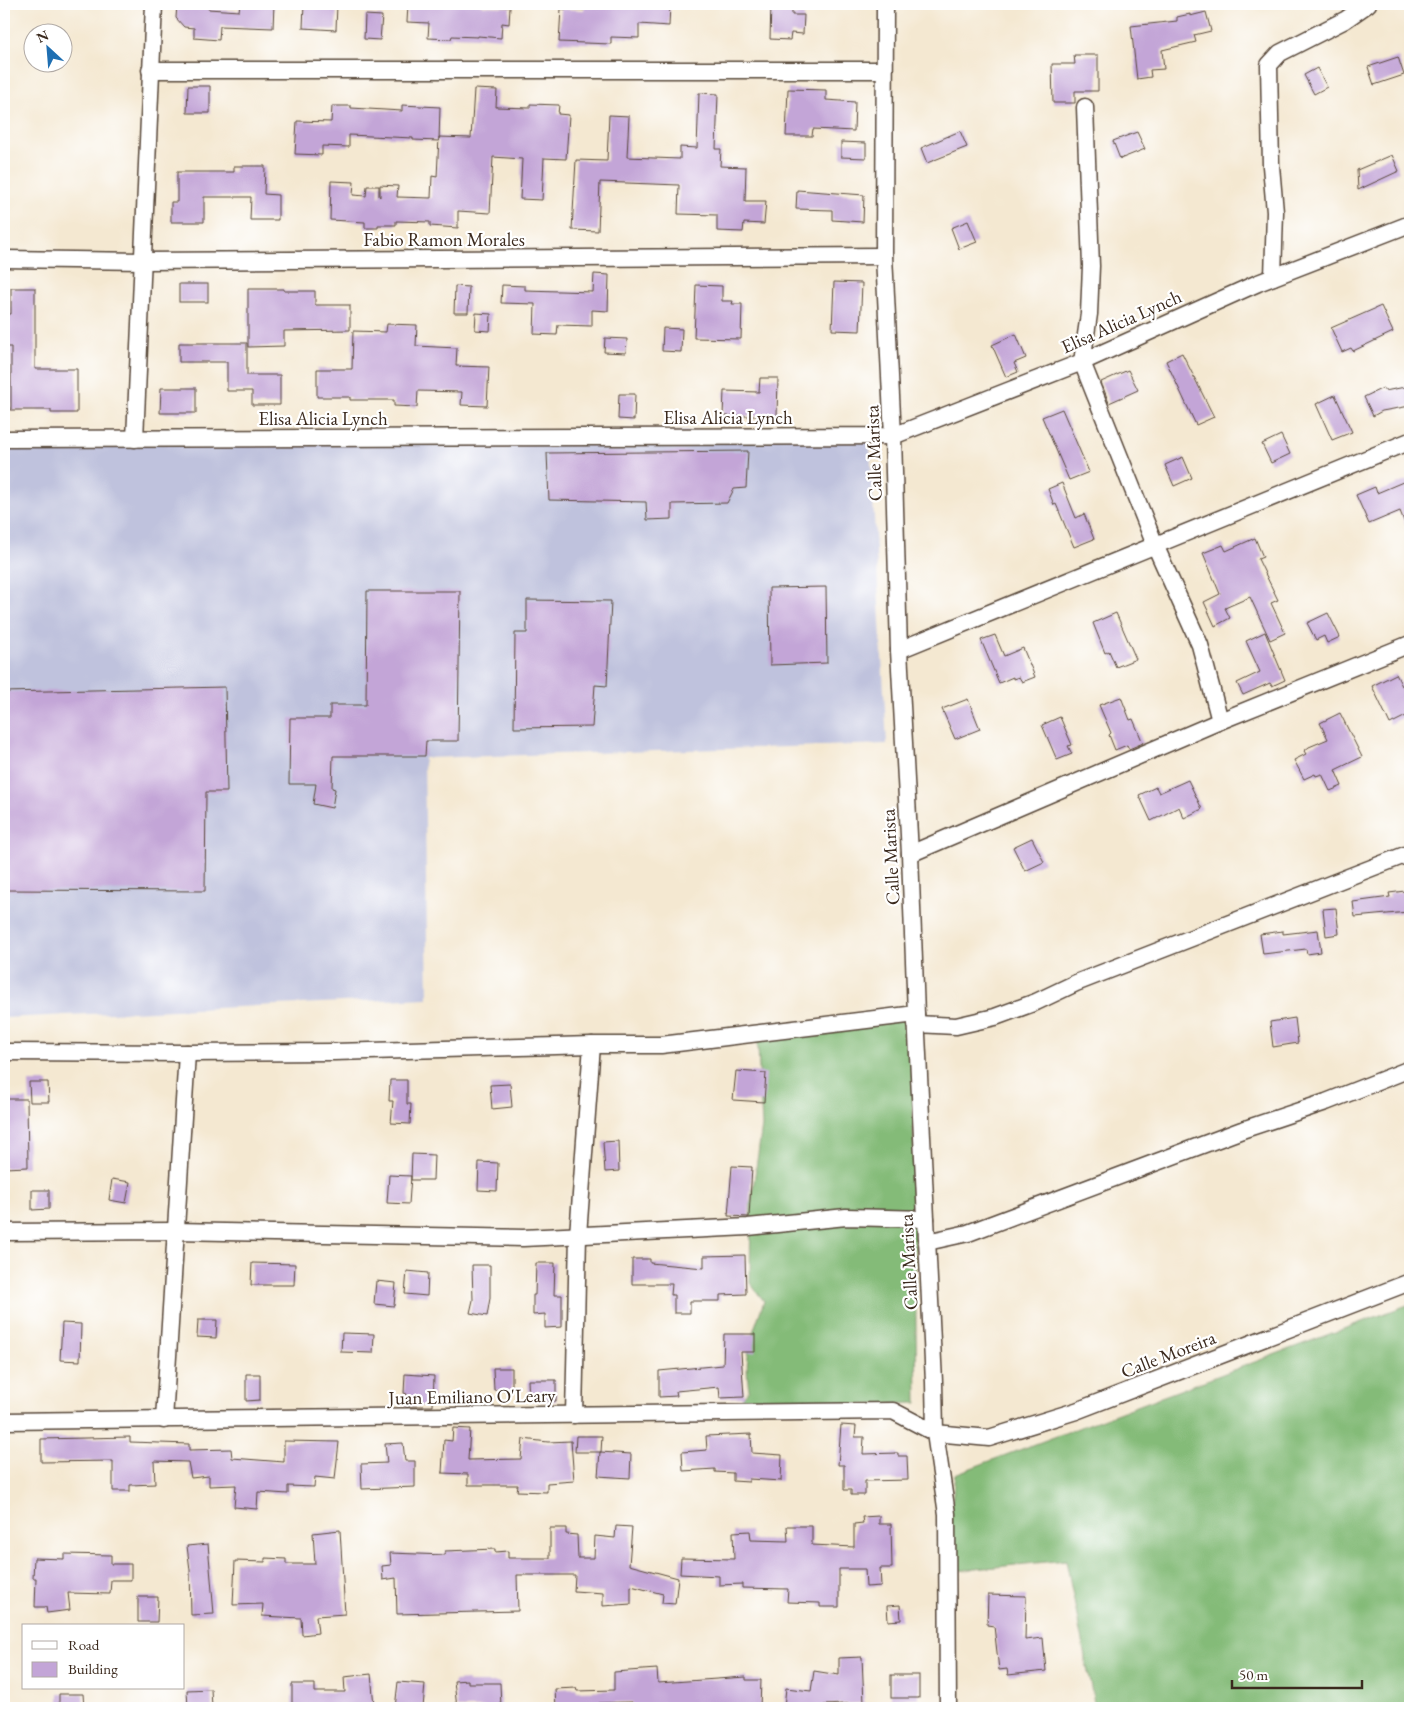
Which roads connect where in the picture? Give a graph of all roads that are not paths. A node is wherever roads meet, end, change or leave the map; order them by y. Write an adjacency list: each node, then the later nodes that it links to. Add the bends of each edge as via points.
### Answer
1 (154, 4): 4 (street)
2 (884, 4): 5 (street, Calle Marista)
3 (1368, 4): 11 (street, via 1345,20 1280,53 1269,65 1275,212)
4 (150, 70): 5 (street); 10 (street)
5 (884, 70): 8 (street, Calle Marista)
6 (1084, 107): 12 (street, via 1090,266 1089,314)
7 (1410, 224): 11 (street, Elisa Alicia Lynch)
8 (884, 256): 10 (street, Fabio Ramon Morales); 13 (street, Calle Marista)
9 (4, 259): 10 (street, Fabio Ramon Morales)
10 (144, 261): 15 (street)
11 (1273, 277): 12 (street, Elisa Alicia Lynch)
12 (1082, 362): 13 (street, Elisa Alicia Lynch); 17 (street)
13 (893, 436): 15 (street, Elisa Alicia Lynch); 19 (street, Calle Marista)
14 (4, 439): 15 (street, Elisa Alicia Lynch)
15 (135, 439)
16 (1410, 441): 17 (street)
17 (1155, 545): 19 (street); 20 (street, via 1200,645)
18 (1410, 644): 20 (street)
19 (899, 650): 22 (street, Calle Marista)
20 (1220, 721): 22 (street)
21 (1410, 853): 23 (street, via 995,1017 956,1026)
22 (910, 854): 23 (street, Calle Marista)
23 (916, 1019): 24 (street, via 662,1045); 28 (street, Calle Marista)
24 (592, 1045): 26 (street); 31 (street)
25 (4, 1052): 26 (street)
26 (187, 1054): 29 (street)
27 (1410, 1069): 32 (street, via 968,1233)
28 (926, 1219): 31 (street, via 846,1217 748,1227); 32 (street, Calle Marista)
29 (176, 1231): 30 (street); 31 (street, via 523,1238); 35 (street)
30 (4, 1232)
31 (578, 1235): 34 (street)
32 (927, 1242): 37 (street, Calle Marista)
33 (1410, 1282): 37 (street, Calle Moreira, via 1076,1411 989,1438)
34 (574, 1415): 35 (street, Juan Emiliano O'Leary); 37 (street, Juan Emiliano O'Leary, via 893,1411)
35 (164, 1420): 36 (street, Juan Emiliano O'Leary)
36 (4, 1421)
37 (935, 1433): 38 (street, Calle Marista, via 947,1514)
38 (948, 1708)

